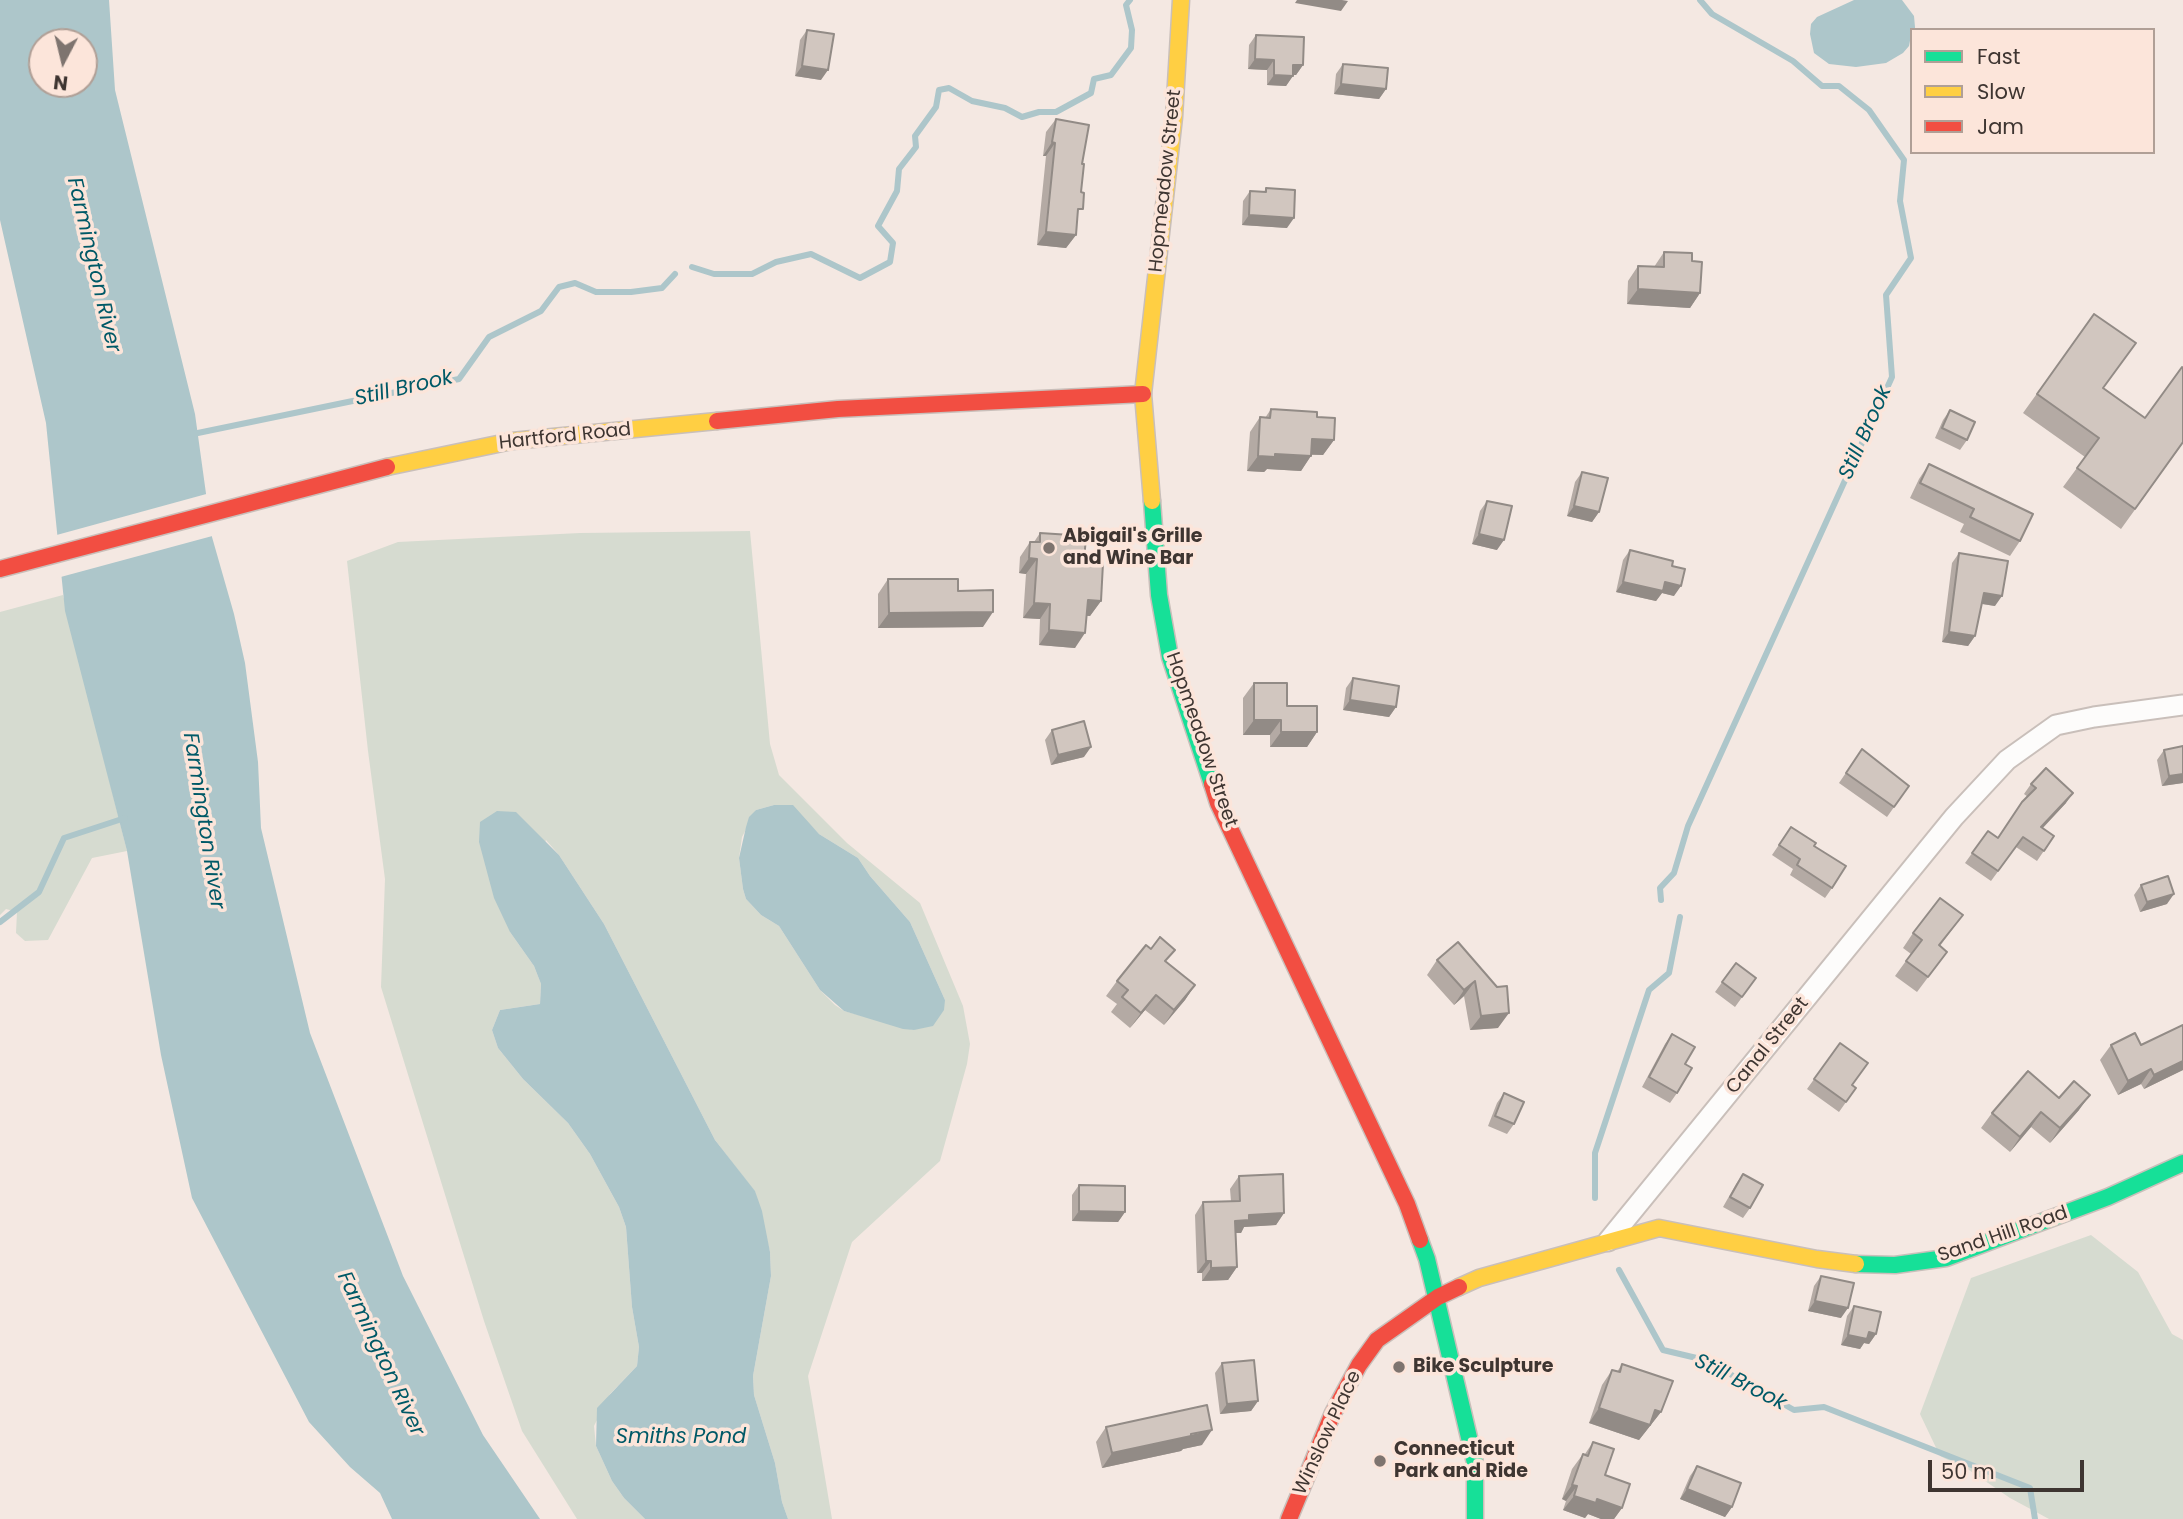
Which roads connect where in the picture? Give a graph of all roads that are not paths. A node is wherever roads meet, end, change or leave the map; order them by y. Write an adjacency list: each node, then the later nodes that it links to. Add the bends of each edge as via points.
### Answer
1 (1181, 0): 2 (main road, Hopmeadow Street, via 1174,117)
2 (1143, 394): 3 (main road, Hartford Road, via 838,409 524,440 406,462); 7 (main road, Hopmeadow Street, via 1159,595 1170,657 1218,803 1407,1204)
3 (0, 569)
4 (2183, 705): 6 (street, Canal Street, via 2056,725 2007,760 1954,817)
5 (2183, 1163): 6 (main road, Sand Hill Road, via 2108,1197 1946,1258 1908,1264 1861,1265 1817,1259 1659,1228)
6 (1608, 1241): 7 (main road, via 1479,1278)
7 (1438, 1297): 8 (main road, Winslow Place, via 1377,1340 1359,1365 1324,1432); 9 (main road, Hopmeadow Street, via 1475,1463)
8 (1289, 1519)
9 (1475, 1519)

